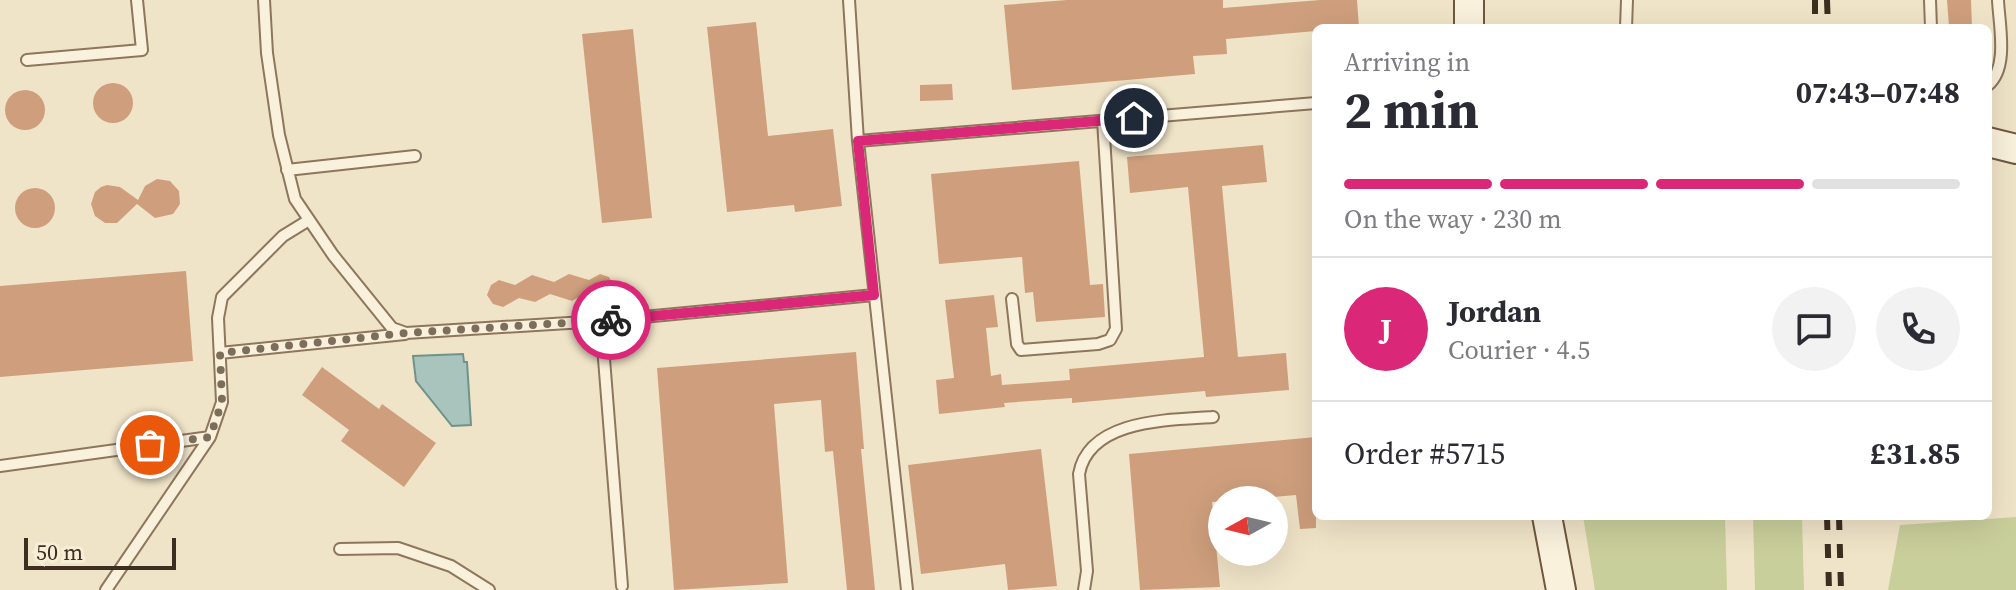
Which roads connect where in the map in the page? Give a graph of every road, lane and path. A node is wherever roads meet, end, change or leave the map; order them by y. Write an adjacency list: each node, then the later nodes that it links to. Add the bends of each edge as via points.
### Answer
1 (137, 0): 11 (lane, via 142,50)
2 (264, 0): 19 (lane, via 269,67)
3 (849, 0): 15 (lane)
4 (1469, 0): 8 (street)
5 (1627, 0): 9 (lane)
6 (1930, 0): 10 (lane)
7 (1998, 0): 12 (lane, via 2000,67)
8 (1469, 24)
9 (1626, 24)
10 (1931, 24)
11 (27, 60)
12 (1992, 81)
13 (1312, 103): 14 (lane)
14 (1103, 120): 15 (lane); 22 (lane, via 1116,329 1110,340 1098,344 1021,350)
15 (858, 141): 21 (lane)
16 (1992, 143): 17 (street)
17 (2016, 149)
18 (415, 156): 19 (lane)
19 (287, 170): 20 (lane, via 295,199)
20 (309, 220): 24 (lane, via 392,328); 25 (lane, via 283,236 222,297)
21 (874, 295): 23 (lane); 34 (lane)
22 (1012, 299)
23 (601, 321): 24 (lane); 31 (lane)
24 (406, 333): 25 (lane)
25 (220, 353): 27 (lane, via 222,402)
26 (1213, 417): 35 (lane, via 1131,425 1081,461)
27 (210, 437): 28 (lane); 32 (lane)
28 (0, 466)
29 (1548, 520): 36 (street)
30 (340, 549): 33 (lane, via 398,548 451,566)
31 (622, 586)
32 (106, 590)
33 (489, 590)
34 (907, 590)
35 (1084, 590)
36 (1561, 590)

